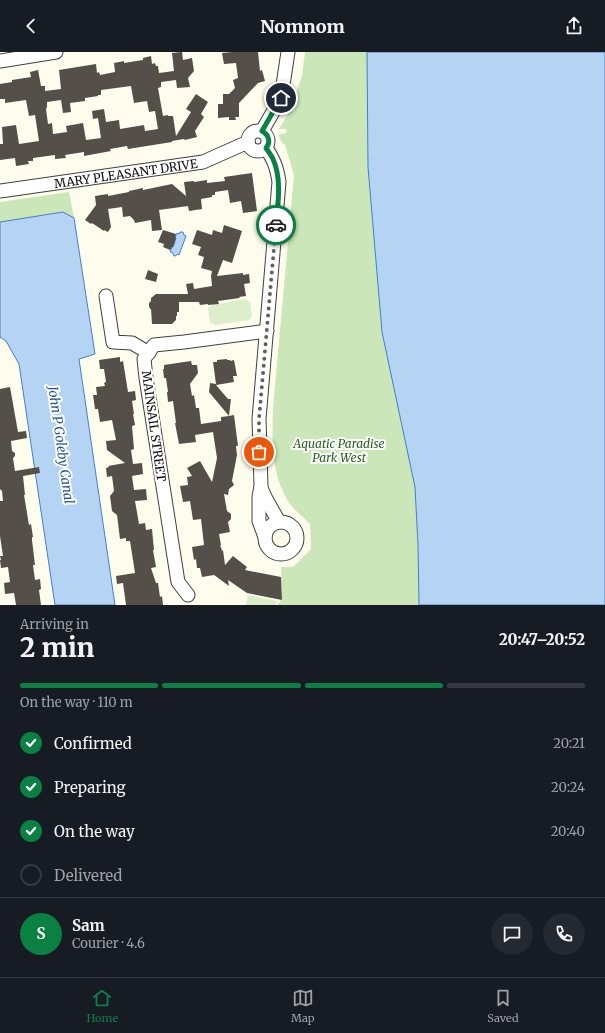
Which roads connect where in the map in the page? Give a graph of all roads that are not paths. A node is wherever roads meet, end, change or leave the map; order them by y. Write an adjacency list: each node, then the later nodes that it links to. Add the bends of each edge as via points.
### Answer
1 (56, 52): 3 (street)
2 (288, 52): 4 (street, via 281,98)
3 (0, 61)
4 (262, 131): 5 (street, via 256,130 249,136); 6 (street, via 269,139)
5 (248, 142): 6 (street, via 254,150); 7 (street, MARY PLEASANT DRIVE, via 203,162)
6 (266, 148): 9 (street, via 272,157 279,182)
7 (0, 191)
8 (106, 296): 10 (street, via 114,342 132,343)
9 (267, 331): 10 (street, MAINSAIL STREET, via 154,345); 11 (street, via 259,419)
10 (149, 353): 14 (street, MAINSAIL STREET, via 144,358 146,378 178,582)
11 (261, 486): 12 (street); 13 (street, via 259,521)
12 (280, 522): 13 (street, via 271,525); 13 (street, via 286,522 295,529 298,539 294,549 285,554 275,554 267,547)
13 (265, 537)
14 (188, 595)

